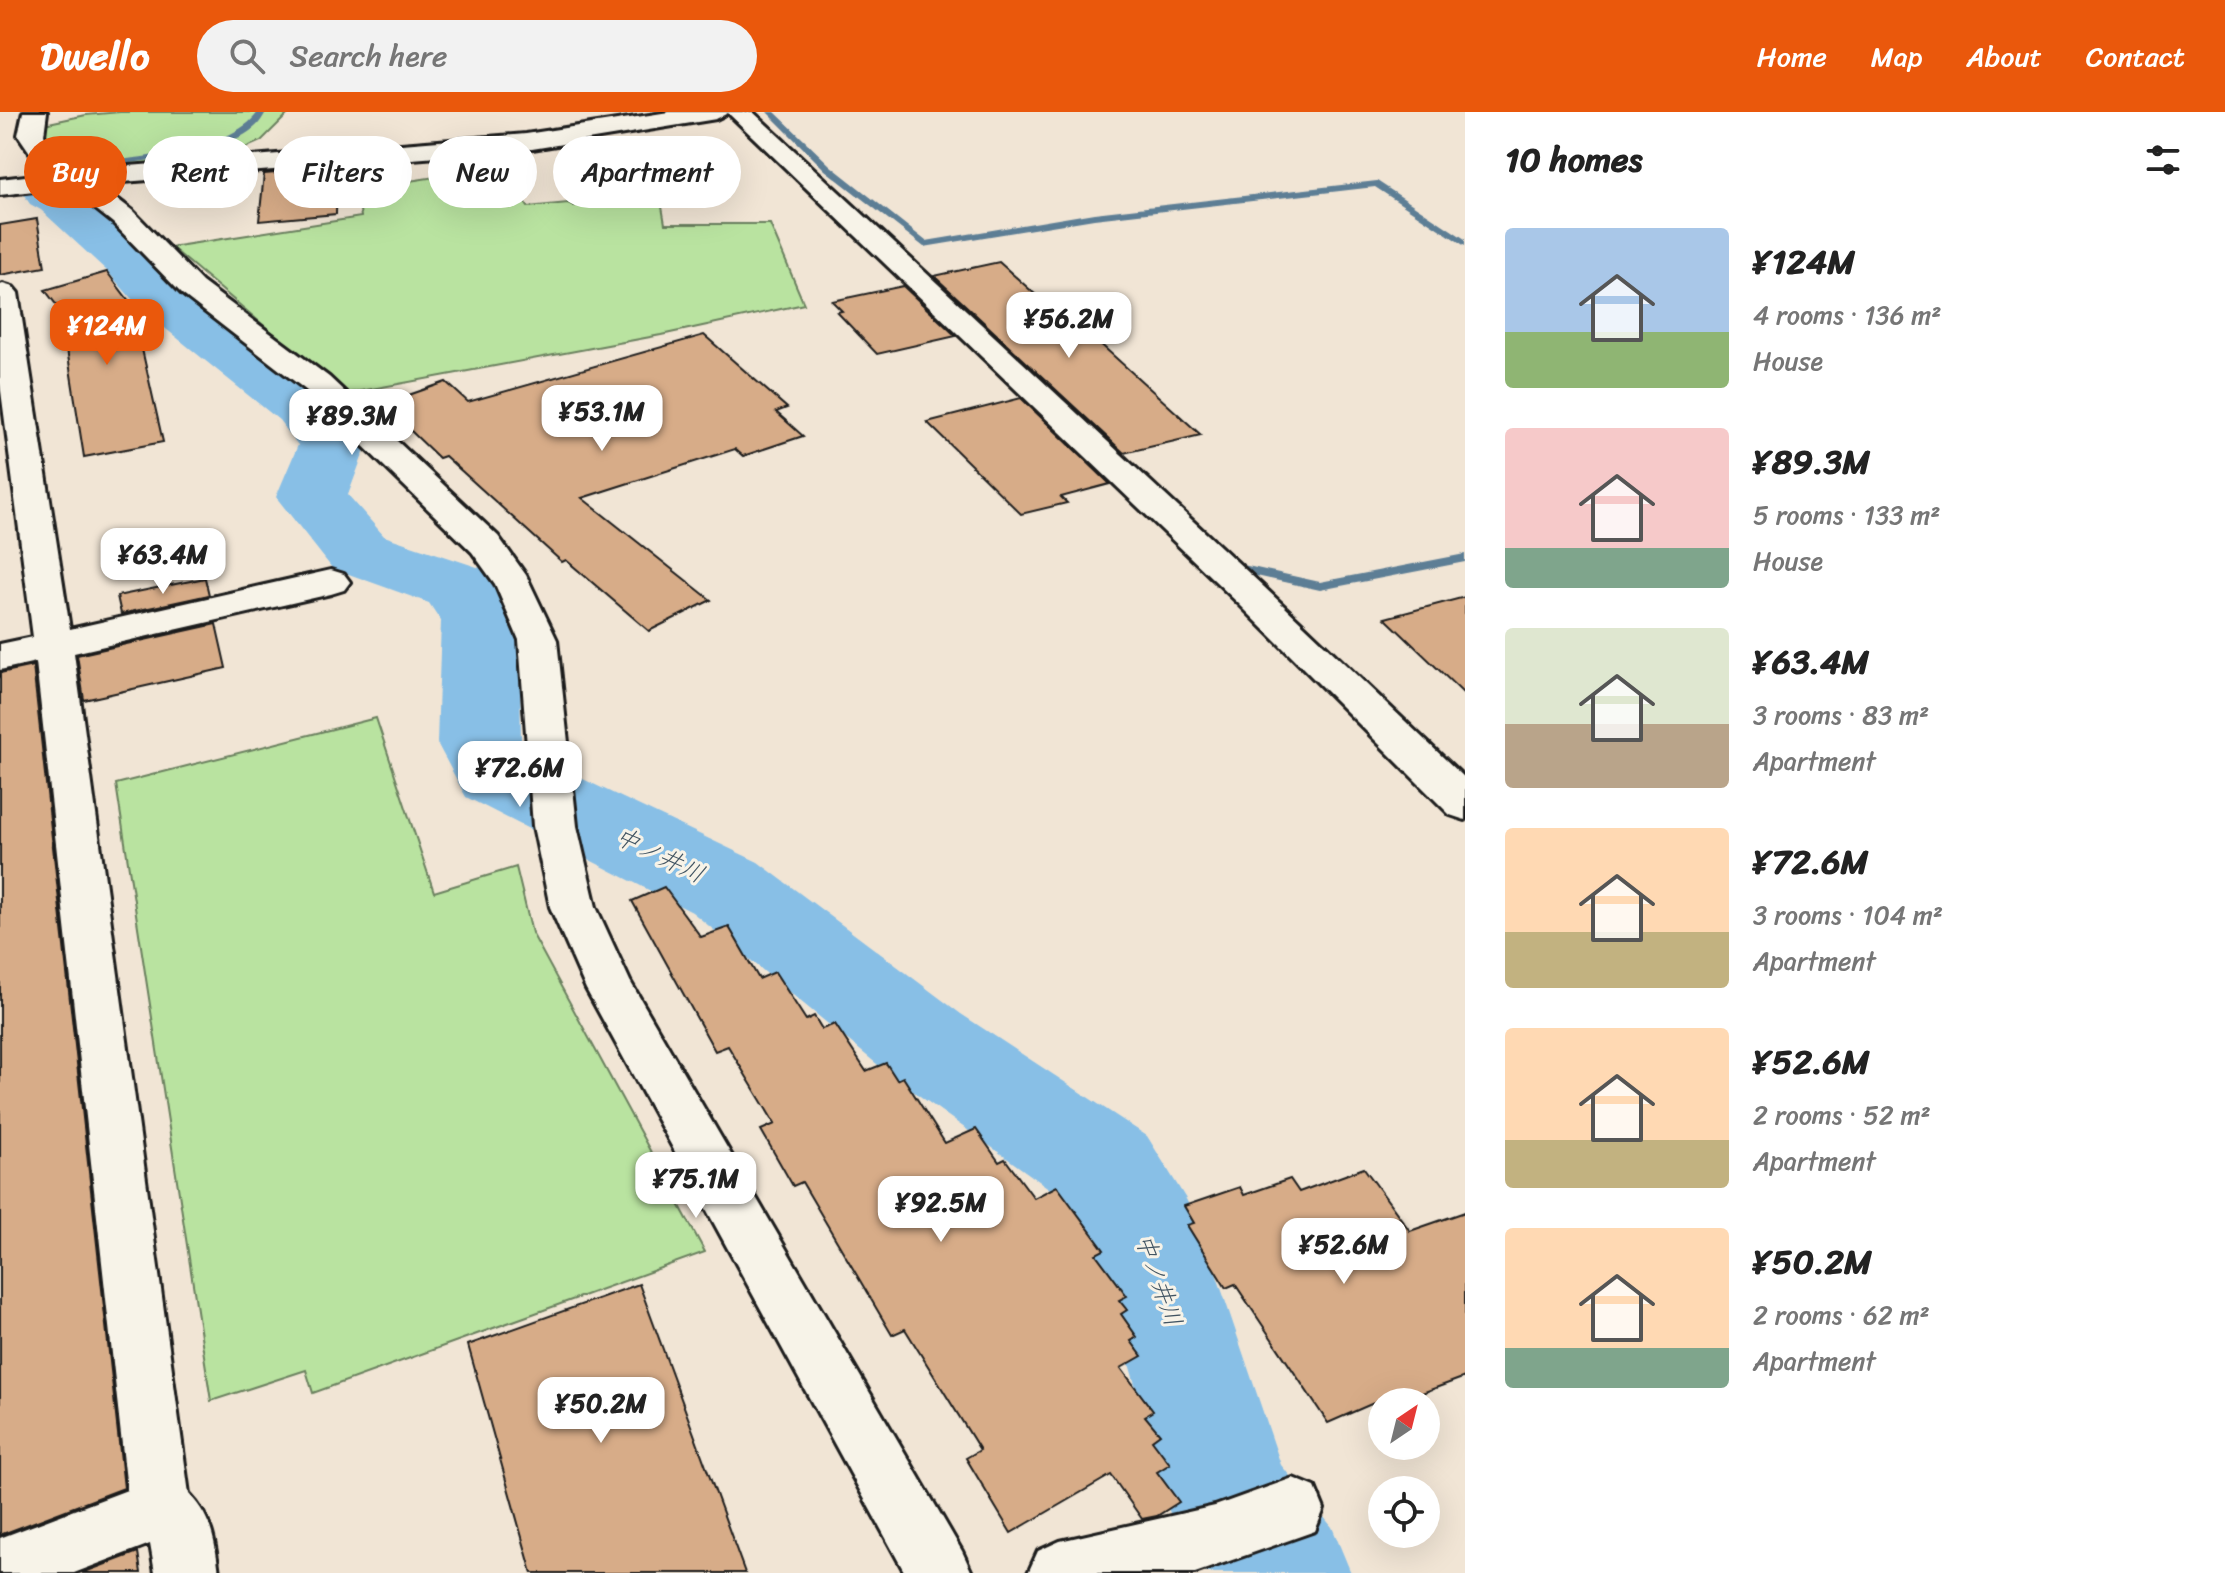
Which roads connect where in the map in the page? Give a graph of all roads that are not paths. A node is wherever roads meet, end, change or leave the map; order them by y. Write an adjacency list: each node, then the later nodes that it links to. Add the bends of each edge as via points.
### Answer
1 (35, 112): 4 (street)
2 (716, 112): 5 (street, via 526,142)
3 (739, 112): 13 (street)
4 (32, 136)
5 (127, 174)
6 (24, 184): 7 (street)
7 (0, 187)
8 (112, 208): 18 (street, via 192,288 318,384 485,544 513,583 538,640 553,806 573,907 610,989)
9 (0, 294): 11 (street)
10 (331, 582): 11 (street)
11 (53, 644): 12 (street); 14 (street)
12 (0, 657)
13 (1465, 804)
14 (160, 1509): 16 (street); 17 (street, via 182,1532)
15 (1293, 1509): 19 (street, via 1215,1537)
16 (0, 1570)
17 (187, 1573)
18 (940, 1573)
19 (1060, 1573)

